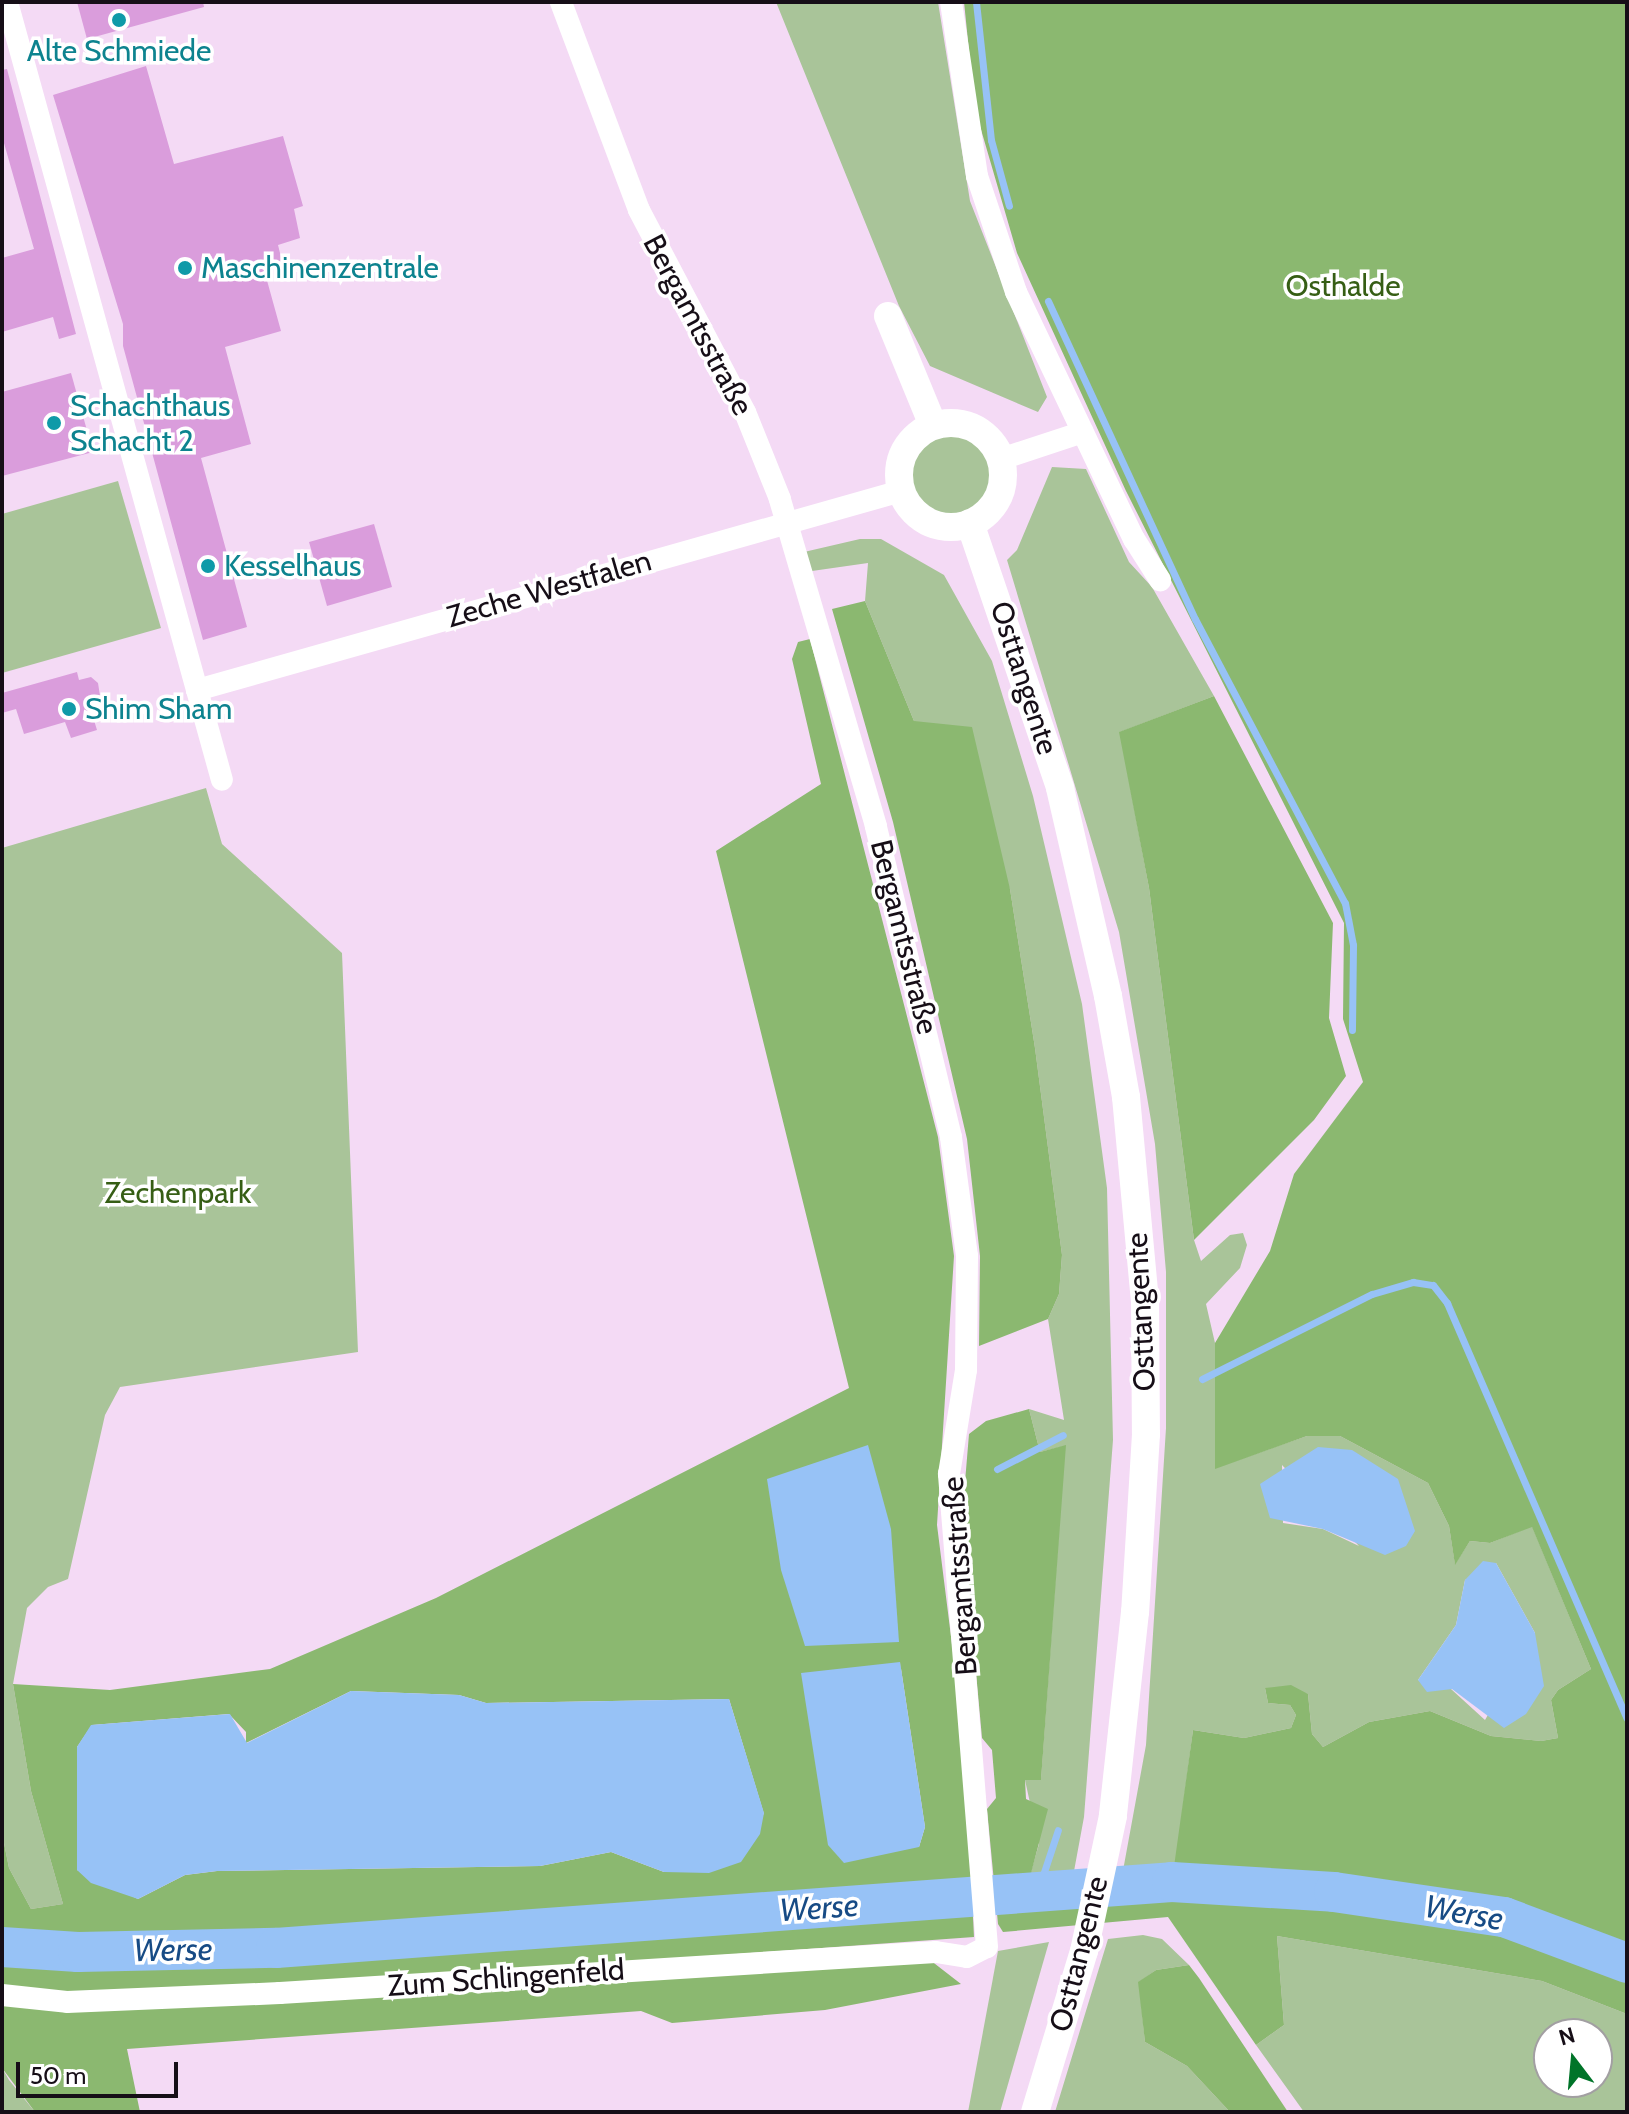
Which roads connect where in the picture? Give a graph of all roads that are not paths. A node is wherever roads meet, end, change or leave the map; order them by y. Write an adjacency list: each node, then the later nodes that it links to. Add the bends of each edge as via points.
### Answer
1 (7, 2): 12 (street)
2 (561, 2): 9 (street, Bergamtsstraße, via 639,210 745,412)
3 (951, 2): 6 (street, via 977,176 1016,292)
4 (888, 316): 5 (street)
5 (933, 425): 7 (street, via 966,424 994,444); 8 (street, via 904,452)
6 (1083, 432): 7 (street); 11 (street)
7 (1001, 459): 10 (street, via 994,504)
8 (901, 491): 9 (street, Zeche Westfalen); 10 (street, via 915,512 937,525)
9 (788, 521): 12 (street, Zeche Westfalen); 14 (street, Bergamtsstraße, via 876,826 951,1137 967,1256 966,1342 949,1474)
10 (970, 523): 16 (street, Osttangente, via 1060,788 1126,1097 1145,1300 1146,1434 1113,1816 1084,1951)
11 (1160, 580)
12 (197, 690): 13 (street)
13 (222, 780)
14 (988, 1926): 15 (street, Zum Schlingenfeld, via 987,1947 967,1957 936,1952 67,2002)
15 (2, 1995)
16 (1035, 2112)

